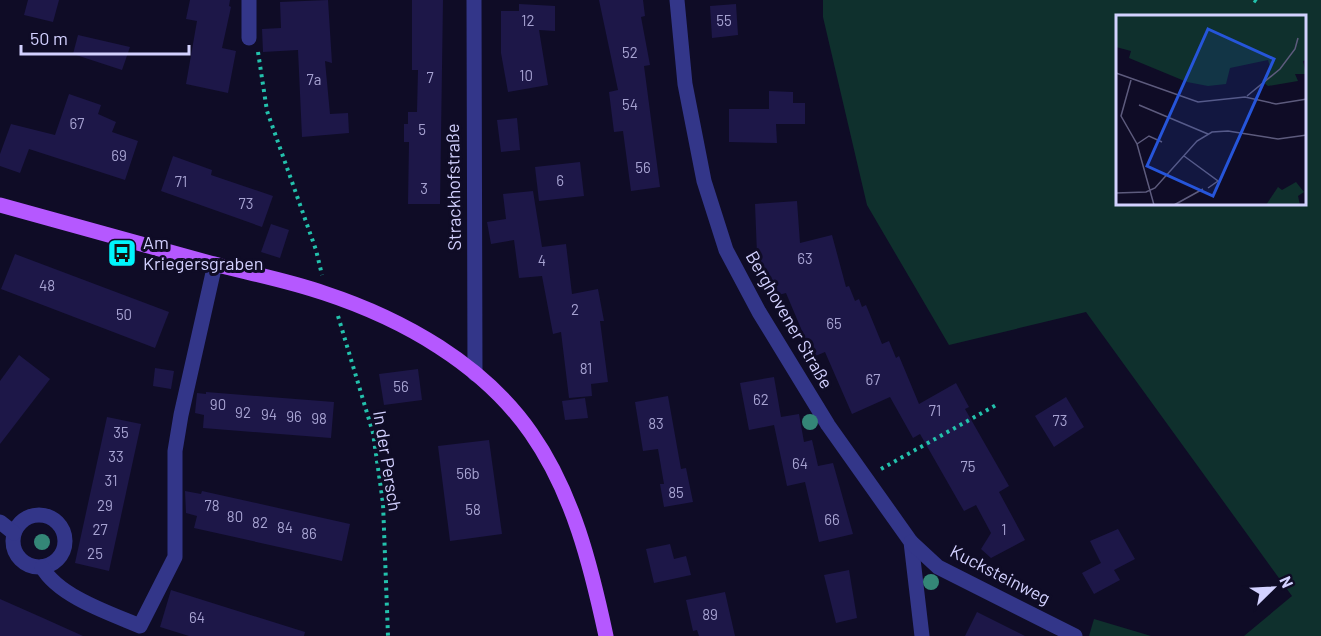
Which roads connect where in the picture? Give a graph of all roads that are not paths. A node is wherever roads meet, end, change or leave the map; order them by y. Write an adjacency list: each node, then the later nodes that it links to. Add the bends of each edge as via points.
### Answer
1 (249, 0): 4 (street)
2 (474, 0): 7 (street, Strackhofstraße)
3 (677, 0): 10 (street, Berghovener Straße, via 691,116 704,181 726,250 816,406)
4 (249, 38)
5 (0, 205): 6 (main road)
6 (215, 264): 7 (main road, via 329,294 413,330); 11 (street, via 176,451 175,557 140,626 50,581)
7 (476, 374): 12 (main road, via 508,403 532,434 558,480 577,524)
8 (0, 522): 9 (street)
9 (14, 533): 11 (street, via 19,558 33,567); 11 (street, via 24,520 40,515 49,517 61,528 62,553)
10 (911, 542): 13 (street, Berghovener Straße); 14 (street, Kucksteinweg, via 938,567)
11 (42, 567)
12 (606, 636)
13 (922, 636)
14 (1075, 636)

